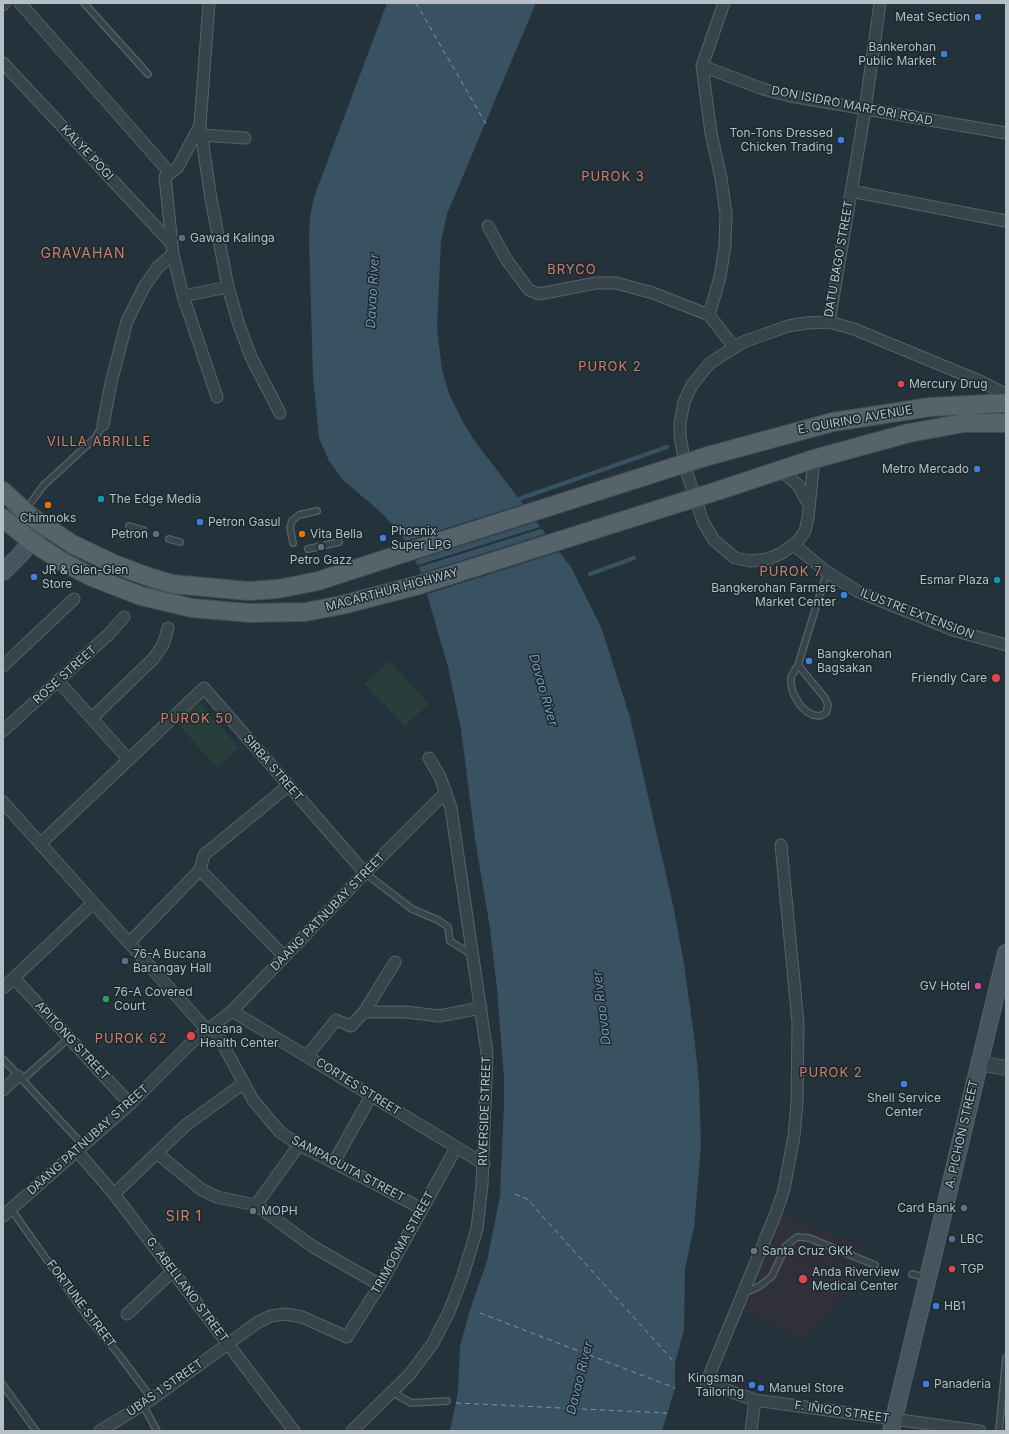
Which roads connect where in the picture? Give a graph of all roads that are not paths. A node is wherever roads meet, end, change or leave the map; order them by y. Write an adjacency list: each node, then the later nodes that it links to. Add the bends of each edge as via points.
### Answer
1 (5, 3): 7 (street)
2 (20, 3): 15 (street)
3 (84, 3): 10 (lane)
4 (209, 3): 12 (street)
5 (724, 3): 9 (street)
6 (880, 3): 11 (street, DATU BAGO STREET)
7 (3, 5)
8 (3, 63): 19 (street, KALYE POGI)
9 (702, 66): 11 (street, DON ISIDRO MARFORI ROAD, via 763,89); 22 (street, via 726,214 725,246)
10 (148, 74)
11 (865, 110): 13 (street, DON ISIDRO MARFORI ROAD); 16 (street, DATU BAGO STREET)
12 (201, 130): 14 (street); 15 (street, via 178,167); 20 (street)
13 (1006, 133)
14 (245, 138)
15 (170, 172): 19 (street, via 165,177)
16 (851, 191): 17 (street); 23 (street, DATU BAGO STREET)
17 (1006, 221)
18 (488, 226): 22 (street, via 506,259 529,290 539,294 596,283 616,283 653,293)
19 (172, 249): 21 (street); 29 (street, via 144,287 127,321 115,364)
20 (228, 287): 21 (street); 27 (street, via 251,357)
21 (183, 296): 25 (street)
22 (709, 315): 24 (street)
23 (829, 322): 24 (street, DATU BAGO STREET, via 788,326 756,336); 26 (street, via 854,329 982,382 1001,392)
24 (734, 347): 46 (street, DATU BAGO STREET, via 702,371 684,402 680,436 692,491 709,532 721,548 735,558 750,561 768,559)
25 (217, 397)
26 (1006, 403): 38 (main road, E. QUIRINO AVENUE, bridge, via 930,407 833,422 708,456 300,585 248,591 172,584 114,564 72,544)
27 (280, 413)
28 (1006, 423): 30 (main road, E. QUIRINO AVENUE, via 931,428)
29 (103, 425): 36 (lane, via 83,452 43,486)
30 (814, 459): 31 (main road, E. QUIRINO AVENUE); 34 (street)
31 (779, 469): 32 (main road, E. QUIRINO AVENUE); 34 (street, via 798,485)
32 (720, 490): 42 (main road, MACARTHUR HIGHWAY, bridge, via 419,585 342,605 282,614 213,611 170,604 118,588 78,570)
33 (3, 491): 36 (main road)
34 (809, 506): 46 (street, via 804,531)
35 (317, 511): 45 (lane, via 299,515 292,521 290,528)
36 (24, 512): 38 (main road)
37 (3, 518): 42 (main road, MACARTHUR HIGHWAY)
38 (43, 525): 42 (main road)
39 (129, 526): 40 (lane)
40 (143, 530)
41 (169, 539): 43 (lane)
42 (31, 541): 48 (main road)
43 (180, 542)
44 (340, 542): 47 (lane)
45 (293, 543)
46 (794, 545): 49 (street, ILUSTRE EXTENSION)
47 (308, 549)
48 (3, 572)
49 (827, 572): 53 (street, ILUSTRE EXTENSION, via 879,601 953,630); 54 (lane)
50 (74, 599): 55 (street)
51 (124, 617): 56 (street, ROSE STREET)
52 (168, 628): 57 (street, via 162,645 153,659)
53 (1006, 644)
54 (798, 665): 54 (lane, via 825,698 828,705 826,713 820,716 813,715 800,705 791,684 791,677)
55 (3, 666)
56 (58, 681): 57 (street); 58 (street, ROSE STREET)
57 (92, 718): 60 (street)
58 (3, 731)
59 (429, 758): 62 (street, RIVERSIDE STREET)
60 (129, 760): 61 (street, SIRBA STREET, via 204,688); 64 (street, SIRBA STREET)
61 (288, 786): 66 (street, via 204,855); 67 (street, SIRBA STREET)
62 (446, 792): 67 (street, DAANG PATNUBAY STREET); 72 (street, RIVERSIDE STREET, via 452,808)
63 (3, 802): 64 (street)
64 (40, 844): 68 (street)
65 (781, 845): 105 (street, via 798,1023 795,1123 788,1168 778,1207)
66 (200, 870): 69 (street); 71 (street)
67 (365, 873): 71 (street, DAANG PATNUBAY STREET); 72 (lane, via 412,909 448,926 450,941)
68 (93, 903): 69 (street); 74 (street)
69 (129, 943): 79 (street)
70 (1006, 953): 83 (main road, A. PICHON STREET)
71 (284, 956): 77 (street, DAANG PATNUBAY STREET)
72 (474, 956): 76 (street, RIVERSIDE STREET)
73 (395, 962): 78 (street)
74 (14, 978): 75 (street); 80 (street, APITONG STREET)
75 (3, 988)
76 (480, 1008): 78 (street, via 439,1016 406,1012); 95 (street, RIVERSIDE STREET, via 487,1053)
77 (232, 1011): 79 (street, DAANG PATNUBAY STREET); 81 (street, CORTES STREET)
78 (364, 1012): 81 (street, via 351,1026 336,1020)
79 (210, 1028): 86 (street, SAMPAGUITA STREET); 89 (street, DAANG PATNUBAY STREET, via 191,1043)
80 (69, 1038): 85 (lane); 89 (street, APITONG STREET)
81 (308, 1056): 88 (street, CORTES STREET)
82 (3, 1059): 85 (lane)
83 (979, 1063): 84 (street); 103 (main road, A. PICHON STREET)
84 (1006, 1068)
85 (20, 1078): 87 (street); 91 (lane)
86 (244, 1083): 90 (street, SAMPAGUITA STREET, via 264,1115 280,1132); 93 (street, via 186,1126)
87 (3, 1090)
88 (371, 1096): 92 (street, CORTES STREET); 94 (street)
89 (130, 1104): 91 (street, DAANG PATNUBAY STREET)
90 (299, 1145): 94 (street, SAMPAGUITA STREET); 97 (street)
91 (80, 1148): 96 (street, G. ABELLANO STREET); 99 (street, DAANG PATNUBAY STREET)
92 (456, 1148): 95 (street, CORTES STREET); 98 (street, TRIMOOMA STREET)
93 (158, 1154): 96 (street); 97 (street, via 202,1190 217,1197)
94 (334, 1162): 98 (street, SAMPAGUITA STREET)
95 (484, 1164): 111 (street, RIVERSIDE STREET, via 477,1228 449,1312 433,1343 410,1374)
96 (114, 1194): 101 (street, G. ABELLANO STREET)
97 (256, 1205): 104 (street, via 312,1246)
98 (422, 1209): 104 (street, TRIMOOMA STREET)
99 (7, 1213): 114 (lane, FORTUNE STREET, via 120,1356)
100 (876, 1265): 105 (lane, via 809,1238 797,1237 786,1246 772,1276 760,1286)
101 (173, 1271): 106 (street); 108 (street, G. ABELLANO STREET)
102 (912, 1274): 103 (lane)
103 (928, 1278): 115 (main road, A. PICHON STREET)
104 (380, 1285): 107 (street, TRIMOOMA STREET)
105 (743, 1293): 112 (street, F. IÑIGO STREET, via 706,1383)
106 (127, 1314)
107 (348, 1337): 108 (street, UBAS 1 STREET, via 302,1317 285,1314 271,1316 258,1322)
108 (228, 1343): 114 (street, UBAS 1 STREET); 119 (street, G. ABELLANO STREET)
109 (1006, 1358): 123 (lane)
110 (3, 1385): 116 (lane)
111 (392, 1392): 113 (lane, via 411,1403); 120 (street, RIVERSIDE STREET)
112 (755, 1400): 115 (street, F. IÑIGO STREET); 121 (street)
113 (447, 1401)
114 (147, 1402): 117 (street, UBAS 1 STREET); 118 (lane, FORTUNE STREET)
115 (892, 1426): 122 (street, F. IÑIGO STREET)
116 (36, 1431)
117 (100, 1431)
118 (157, 1431)
119 (294, 1431)
120 (352, 1431)
121 (751, 1431)
122 (980, 1431)
123 (999, 1431)

